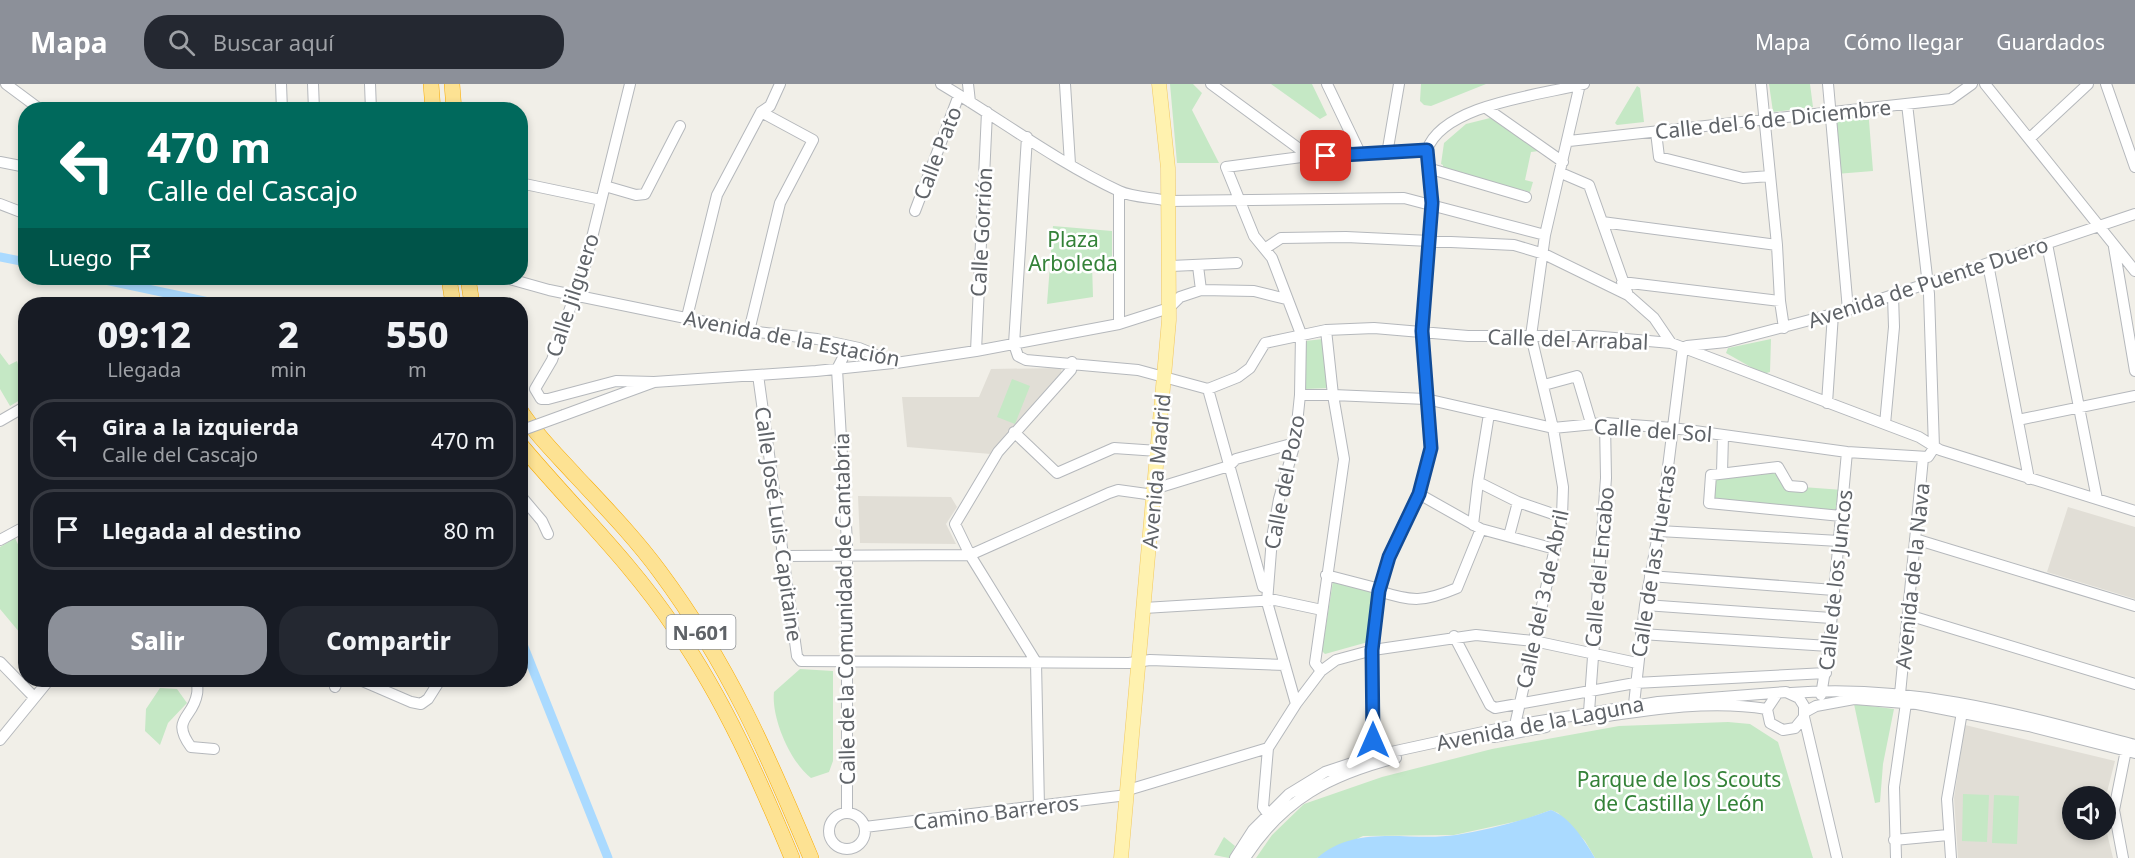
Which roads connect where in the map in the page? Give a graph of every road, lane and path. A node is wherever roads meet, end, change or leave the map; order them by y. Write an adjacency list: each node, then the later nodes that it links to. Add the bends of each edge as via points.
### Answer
1 (6, 84): 24 (street)
2 (281, 84): 25 (street)
3 (313, 84): 26 (street)
4 (370, 84): 27 (street)
5 (431, 84): 28 (highway)
6 (452, 84): 29 (highway)
7 (630, 84): 54 (street, Calle Jilguero)
8 (780, 84): 33 (street, via 771,106)
9 (941, 84): 23 (street)
10 (968, 84): 30 (street)
11 (1065, 84): 47 (street)
12 (1159, 84): 59 (main road, Avenida Madrid)
13 (1211, 84): 45 (street)
14 (1327, 84): 44 (street)
15 (1399, 84): 43 (street)
16 (1581, 84): 32 (street); 41 (street, Calle del 3 de Abril)
17 (1761, 84): 36 (street)
18 (1828, 84): 35 (street)
19 (1972, 84): 31 (street, Calle del 6 de Diciembre, via 1952,99)
20 (1985, 84): 40 (street)
21 (2088, 84): 40 (street)
22 (2106, 84): 50 (street)
23 (959, 95): 30 (street); 63 (street, Calle Pato)
24 (30, 102)
25 (282, 102)
26 (314, 102)
27 (371, 102)
28 (432, 102)
29 (453, 102)
30 (970, 102): 34 (street)
31 (1907, 104): 35 (street, Calle del 6 de Diciembre); 81 (street)
32 (1486, 108): 42 (street, via 1460,116 1440,129); 49 (street)
33 (761, 112): 91 (street, via 717,195); 95 (street, via 813,140 780,203)
34 (987, 112): 39 (street); 104 (street, Calle Gorrión)
35 (1831, 112): 36 (street, Calle del 6 de Diciembre); 89 (street)
36 (1765, 120): 38 (street, Calle del 6 de Diciembre); 52 (street)
37 (680, 126): 54 (street, via 645,195)
38 (1656, 132): 41 (street, Calle del 6 de Diciembre); 52 (street, via 1659,157 1743,178)
39 (1027, 136): 47 (street); 101 (street)
40 (2030, 138): 66 (street)
41 (1569, 141): 49 (street, Calle del 3 de Abril)
42 (1427, 150): 43 (street); 51 (street)
43 (1387, 154): 44 (street)
44 (1361, 155): 45 (street)
45 (1309, 156): 57 (street, via 1226,167)
46 (0, 162): 48 (street)
47 (1070, 164): 55 (street)
48 (18, 165)
49 (1562, 167): 65 (street, via 1589,185); 67 (street, Calle del 3 de Abril)
50 (2135, 167)
51 (1431, 169): 56 (street); 60 (street)
52 (1770, 176): 71 (street)
53 (528, 185): 58 (street)
54 (604, 186): 58 (street, Calle Jilguero)
55 (1119, 192): 59 (street); 92 (street)
56 (1526, 197)
57 (1238, 199): 59 (street); 60 (street, via 1387,197); 72 (street, via 1254,236)
58 (601, 200): 83 (street, Calle Jilguero)
59 (1168, 201): 76 (main road, Avenida Madrid)
60 (1432, 203): 67 (street); 68 (street)
61 (0, 204): 62 (street)
62 (18, 211)
63 (915, 211)
64 (2135, 214): 66 (street, Avenida de Puente Duero)
65 (1602, 222): 71 (street); 79 (street)
66 (2101, 226): 69 (street, Avenida de Puente Duero); 70 (street)
67 (1545, 234): 73 (street, Calle del 3 de Abril)
68 (1429, 242): 72 (street, via 1281,237); 73 (street, via 1514,245); 96 (street)
69 (2047, 244): 75 (street, Avenida de Puente Duero); 120 (street)
70 (2113, 244): 78 (street); 109 (street)
71 (1777, 245): 87 (street)
72 (1266, 248): 86 (street)
73 (1544, 254): 84 (street); 98 (street, Calle del 3 de Abril)
74 (1237, 263): 77 (street)
75 (1988, 264): 81 (street, Avenida de Puente Duero); 123 (street)
76 (1171, 267): 77 (street); 88 (main road, Avenida Madrid)
77 (1198, 267): 82 (street)
78 (2135, 271)
79 (1622, 282): 84 (street); 87 (street)
80 (528, 283): 83 (street, Avenida de la Estación)
81 (1928, 284): 85 (street, Avenida de Puente Duero); 135 (street)
82 (1201, 290): 86 (street, Avenida de la Estación, via 1254,291); 88 (street, Avenida de la Estación, via 1180,297)
83 (576, 294): 91 (street, Avenida de la Estación); 112 (street, Calle Jilguero, via 552,360 535,389 541,399 616,381)
84 (1628, 295): 99 (street, via 1654,318)
85 (1893, 296): 89 (street, Avenida de Puente Duero); 128 (street)
86 (1286, 299): 97 (street)
87 (1780, 301): 93 (street)
88 (1169, 308): 92 (street, Avenida de la Estación); 111 (main road, Avenida Madrid)
89 (1848, 309): 90 (street, Avenida de Puente Duero)
90 (1833, 314): 93 (street, Avenida de Puente Duero); 119 (street)
91 (687, 317): 95 (street, Avenida de la Estación)
92 (1119, 324): 101 (street, Avenida de la Estación)
93 (1784, 328): 100 (street, Avenida de Puente Duero)
94 (1326, 330): 96 (street, Calle del Arrabal); 97 (street, Calle del Arrabal); 116 (street)
95 (749, 331): 102 (street, Avenida de la Estación)
96 (1422, 331): 98 (street, Calle del Arrabal); 118 (street)
97 (1301, 334): 114 (street, Calle del Arrabal, via 1265,343 1250,368 1238,378); 115 (street, Calle del Pozo)
98 (1531, 336): 99 (street, Calle del Arrabal, via 1592,336); 113 (street, Calle del 3 de Abril)
99 (1671, 343): 103 (street, Calle del Arrabal)
100 (1720, 343): 103 (street, Avenida de Puente Duero); 105 (street)
101 (1014, 344): 104 (street, Avenida de la Estación); 106 (street, via 1018,356 1026,360)
102 (849, 346): 107 (street, Avenida de la Estación); 108 (street)
103 (1683, 347): 105 (street, Calle del Arrabal); 131 (street, Calle de las Huertas)
104 (976, 351): 107 (street, Avenida de la Estación)
105 (1714, 357): 119 (street, Calle del Arrabal)
106 (1072, 362): 111 (street); 132 (street, via 1071,370)
107 (896, 363): 108 (street)
108 (837, 369): 110 (street); 162 (street, Calle de la Comunidad de Cantabria)
109 (2135, 371)
110 (758, 375): 112 (street); 164 (street, Calle José Luis Capitaine)
111 (1164, 377): 114 (street); 136 (main road, Avenida Madrid)
112 (654, 382): 129 (street, bridge)
113 (1544, 385): 126 (street, via 1577,376); 130 (street, Calle del 3 de Abril)
114 (1208, 388): 140 (street)
115 (1300, 395): 116 (street, Calle del Sol); 134 (street, Calle del Pozo)
116 (1333, 395): 118 (street, Calle del Sol); 166 (street, via 1344,459)
117 (2135, 396): 120 (street)
118 (1426, 399): 122 (street, Calle del Sol); 146 (street, via 1431,448)
119 (1827, 403): 128 (street, Calle del Arrabal)
120 (2079, 407): 123 (street); 147 (street)
121 (18, 411): 124 (street)
122 (1489, 414): 130 (street, Calle del Sol); 143 (street)
123 (2018, 420): 142 (street)
124 (0, 421)
125 (528, 421): 234 (highway, N-601, via 619,522 697,625 732,681 762,741)
126 (1591, 423): 127 (street, Calle del Sol); 130 (street, Calle del Sol)
127 (1605, 423): 131 (street, Calle del Sol); 182 (street, Calle del Encabo, via 1606,478)
128 (1885, 424): 135 (street, Calle del Arrabal, via 1919,437)
129 (528, 428)
130 (1553, 428): 152 (street, Calle del 3 de Abril, via 1563,487)
131 (1673, 428): 133 (street, Calle del Sol); 155 (street, Calle de las Huertas)
132 (1014, 432): 136 (street, via 1057,473 1114,448); 163 (street, via 956,518 955,524)
133 (1723, 435): 137 (street, Calle del Sol); 141 (street)
134 (1295, 443): 140 (street, via 1236,459); 165 (street, Calle del Pozo)
135 (1934, 448): 139 (street, via 1932,454); 142 (street, Calle del Arrabal)
136 (1158, 451): 145 (main road, Avenida Madrid)
137 (1847, 452): 139 (street, Calle del Sol); 151 (street, Calle de los Juncos)
138 (528, 453): 233 (highway, N-601, via 628,565 676,629 737,733)
139 (1923, 458): 158 (street, Avenida de la Nava)
140 (1229, 466): 145 (street); 165 (street)
141 (1722, 473): 144 (street, via 1778,467 1789,486); 151 (street, via 1711,475 1709,503)
142 (2029, 479): 147 (street, Calle del Arrabal)
143 (1478, 482): 148 (street); 153 (street)
144 (1802, 487)
145 (1154, 492): 163 (street, via 1109,492); 173 (main road, Avenida Madrid)
146 (1419, 494): 153 (street); 168 (street, via 1389,557)
147 (2097, 499): 150 (street, Calle del Arrabal)
148 (1518, 502): 152 (street); 157 (street)
149 (528, 505): 156 (street)
150 (2135, 511)
151 (1841, 516): 160 (street, Calle de los Juncos)
152 (1562, 517): 161 (street, Calle del 3 de Abril)
153 (1477, 527): 157 (street); 168 (street, via 1457,588 1433,598 1409,601)
154 (18, 530): 159 (street)
155 (1659, 531): 160 (street); 167 (street, Calle de las Huertas)
156 (548, 534)
157 (1509, 536): 161 (street)
158 (1915, 539): 172 (street); 175 (street, Avenida de la Nava)
159 (0, 540)
160 (1839, 541): 169 (street, Calle de los Juncos)
161 (1555, 549): 179 (street, Calle del 3 de Abril)
162 (848, 555): 163 (street); 164 (street); 186 (street, Calle de la Comunidad de Cantabria)
163 (970, 555): 185 (street)
164 (784, 556): 186 (street, Calle José Luis Capitaine, via 797,656 805,663)
165 (1263, 570): 170 (street)
166 (1326, 575): 168 (street); 174 (street)
167 (1650, 576): 169 (street); 171 (street, Calle de las Huertas)
168 (1379, 590): 181 (street)
169 (1834, 590): 176 (street, Calle de los Juncos)
170 (1267, 602): 173 (street); 174 (street, via 1275,600); 188 (street)
171 (1645, 605): 176 (street); 177 (street, Calle de las Huertas)
172 (2135, 606)
173 (1144, 608): 183 (main road, Avenida Madrid)
174 (1322, 610): 189 (street, via 1315,663)
175 (1908, 615): 194 (street); 205 (street, Avenida de la Nava)
176 (1831, 618): 180 (street, Calle de los Juncos)
177 (1641, 634): 180 (street); 187 (street, Calle de las Huertas)
178 (1454, 636): 179 (street, via 1476,634); 181 (street); 209 (street, Avenida de la Laguna, via 1490,705)
179 (1534, 641): 182 (street); 209 (street, Calle del 3 de Abril)
180 (1829, 646): 190 (street, Calle de los Juncos)
181 (1372, 650): 189 (street, via 1336,660); 222 (street)
182 (1592, 652): 187 (street); 201 (street, Calle del Encabo)
183 (1139, 661): 185 (street, Calle José Luis Capitaine); 188 (street, Calle José Luis Capitaine); 224 (main road, Avenida Madrid)
184 (0, 662): 191 (street)
185 (1036, 662): 186 (street, Calle José Luis Capitaine); 226 (street)
186 (847, 663): 227 (street, Calle de la Comunidad de Cantabria)
187 (1637, 663): 193 (street, Calle de las Huertas)
188 (1285, 665): 207 (street)
189 (1321, 671): 207 (street)
190 (1826, 673): 192 (street, Avenida de la Laguna); 200 (street, Calle de los Juncos)
191 (18, 681)
192 (1667, 682): 193 (street, Avenida de la Laguna); 206 (street)
193 (1635, 683): 201 (street, Avenida de la Laguna); 208 (street, Calle de las Huertas)
194 (2135, 684)
195 (24, 687): 204 (street)
196 (43, 687): 204 (street)
197 (197, 687): 220 (street, via 197,695 183,720 182,734 191,747)
198 (376, 687): 199 (street, via 421,704)
199 (436, 687)
200 (1823, 690): 202 (street); 205 (street); 210 (street, Calle de los Juncos)
201 (1590, 692): 209 (street, Avenida de la Laguna); 212 (street, Calle del Encabo)
202 (1791, 693): 203 (street); 214 (street, via 1799,698)
203 (1777, 694): 206 (street, Avenida de la Laguna); 211 (street)
204 (34, 697): 217 (street)
205 (1903, 699): 210 (street, via 1854,699); 213 (street); 221 (street, via 2023,716); 231 (street, Avenida de la Nava, via 1894,787)
206 (1668, 701): 208 (street, Avenida de la Laguna)
207 (1296, 704): 219 (street)
208 (1634, 704): 212 (street, Avenida de la Laguna)
209 (1519, 705): 215 (street, Calle del 3 de Abril)
210 (1816, 706): 214 (street)
211 (1767, 709): 216 (street, via 1770,723 1778,729); 228 (street, Avenida de la Laguna, via 1715,706 1645,711 1552,725 1394,758 1312,789)
212 (1589, 711): 215 (street, Avenida de la Laguna)
213 (1962, 712): 221 (street); 230 (street, via 1947,799)
214 (1805, 714): 216 (street, via 1801,723); 218 (street)
215 (1515, 725): 222 (street, Avenida de la Laguna)
216 (1790, 730): 218 (street)
217 (0, 740)
218 (1810, 744): 238 (street)
219 (1268, 748): 223 (street); 224 (street, Camino Barreros)
220 (214, 749)
221 (2132, 749): 241 (street, via 2114,810)
222 (1373, 756): 225 (street, Avenida de la Laguna, via 1326,772)
223 (1265, 788): 225 (street, via 1270,795); 228 (street, via 1263,807)
224 (1127, 793): 226 (street, Camino Barreros); 235 (main road, Avenida Madrid)
225 (1287, 795): 228 (street, Avenida de la Laguna)
226 (1038, 807): 229 (street, Camino Barreros)
227 (846, 813): 229 (street, via 858,816); 232 (street, via 833,820 830,836 841,848)
228 (1270, 818): 236 (street, Avenida de la Laguna, via 1253,830); 237 (street, Avenida de la Laguna)
229 (865, 826): 232 (street, via 864,837)
230 (1948, 835): 231 (street); 240 (street)
231 (1894, 840): 239 (street, Avenida de la Nava)
232 (853, 853)
233 (792, 858)
234 (811, 858)
235 (1121, 858)
236 (1236, 858)
237 (1245, 858)
238 (1837, 858)
239 (1896, 858)
240 (1951, 858)
241 (2123, 858)

